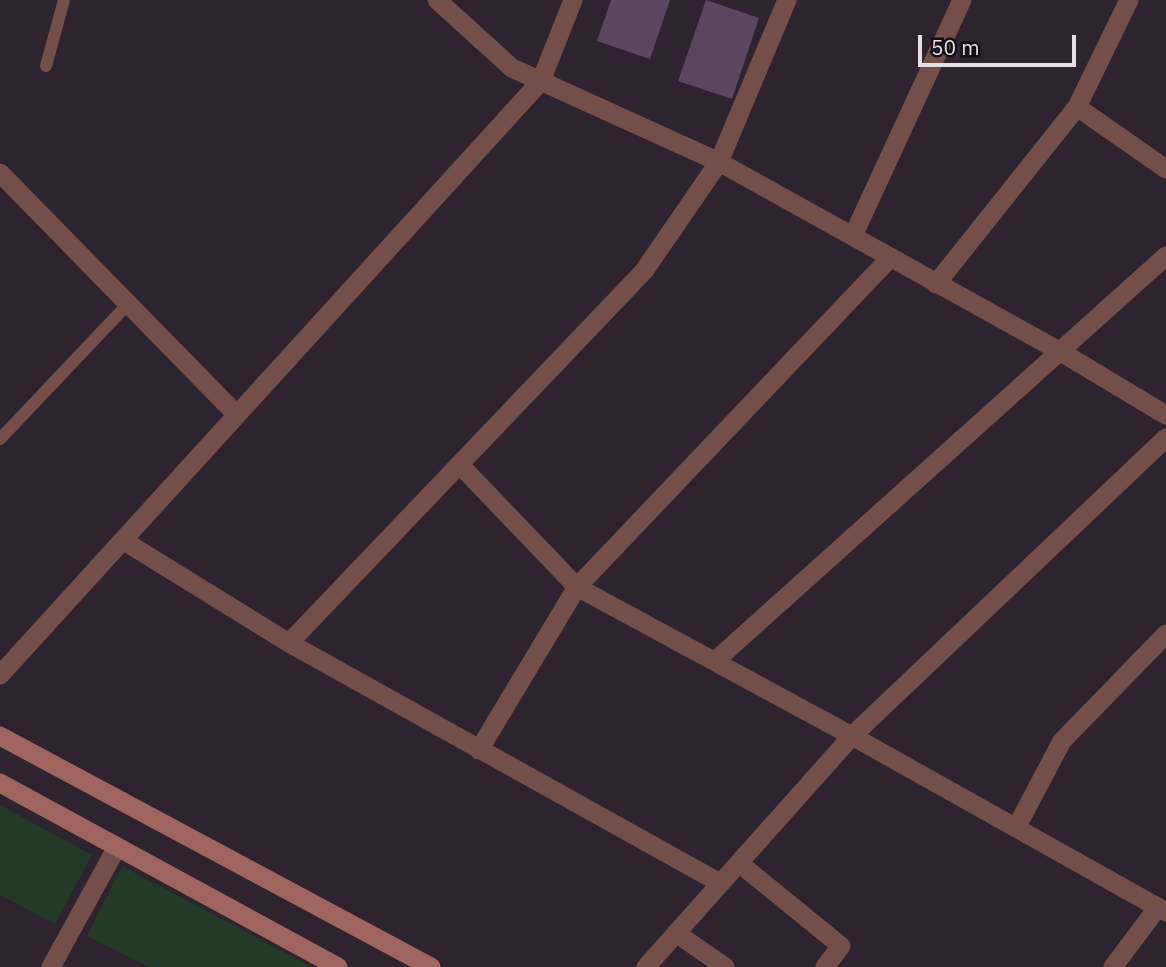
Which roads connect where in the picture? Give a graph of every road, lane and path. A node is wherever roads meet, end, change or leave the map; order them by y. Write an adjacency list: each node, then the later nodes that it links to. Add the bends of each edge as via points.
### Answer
1 (64, 0): 7 (lane)
2 (437, 0): 8 (street, via 512,68)
3 (573, 0): 8 (street)
4 (787, 0): 10 (street)
5 (962, 0): 13 (street)
6 (1129, 0): 9 (street)
7 (46, 66)
8 (541, 81): 10 (street); 19 (street)
9 (1077, 107): 11 (street); 16 (street)
10 (719, 162): 13 (street); 23 (street, via 644,271)
11 (1166, 169)
12 (0, 173): 17 (street)
13 (853, 236): 15 (street)
14 (1166, 256): 18 (street)
15 (891, 257): 16 (street); 25 (street)
16 (936, 284): 18 (street)
17 (128, 304): 19 (street); 22 (lane)
18 (1061, 352): 20 (street); 28 (street)
19 (236, 414): 24 (street)
20 (1166, 415)
21 (1166, 438): 31 (street)
22 (0, 439)
23 (460, 465): 25 (street); 27 (street)
24 (124, 541): 27 (street); 29 (street)
25 (577, 587): 28 (street); 32 (street)
26 (1166, 634): 34 (street, via 1062,741)
27 (289, 643): 32 (street)
28 (715, 661): 31 (street)
29 (0, 675)
30 (0, 736): 42 (main road)
31 (852, 736): 34 (street); 36 (street)
32 (479, 750): 37 (street)
33 (0, 783): 35 (main road)
34 (1016, 828): 38 (street)
35 (117, 847): 40 (street); 41 (main road)
36 (738, 863): 37 (street); 45 (street, via 841,946)
37 (720, 883): 39 (street)
38 (1162, 909): 46 (street)
39 (676, 933): 43 (street); 44 (street)
40 (51, 967)
41 (338, 967)
42 (431, 967)
43 (646, 967)
44 (725, 967)
45 (825, 967)
46 (1113, 967)

